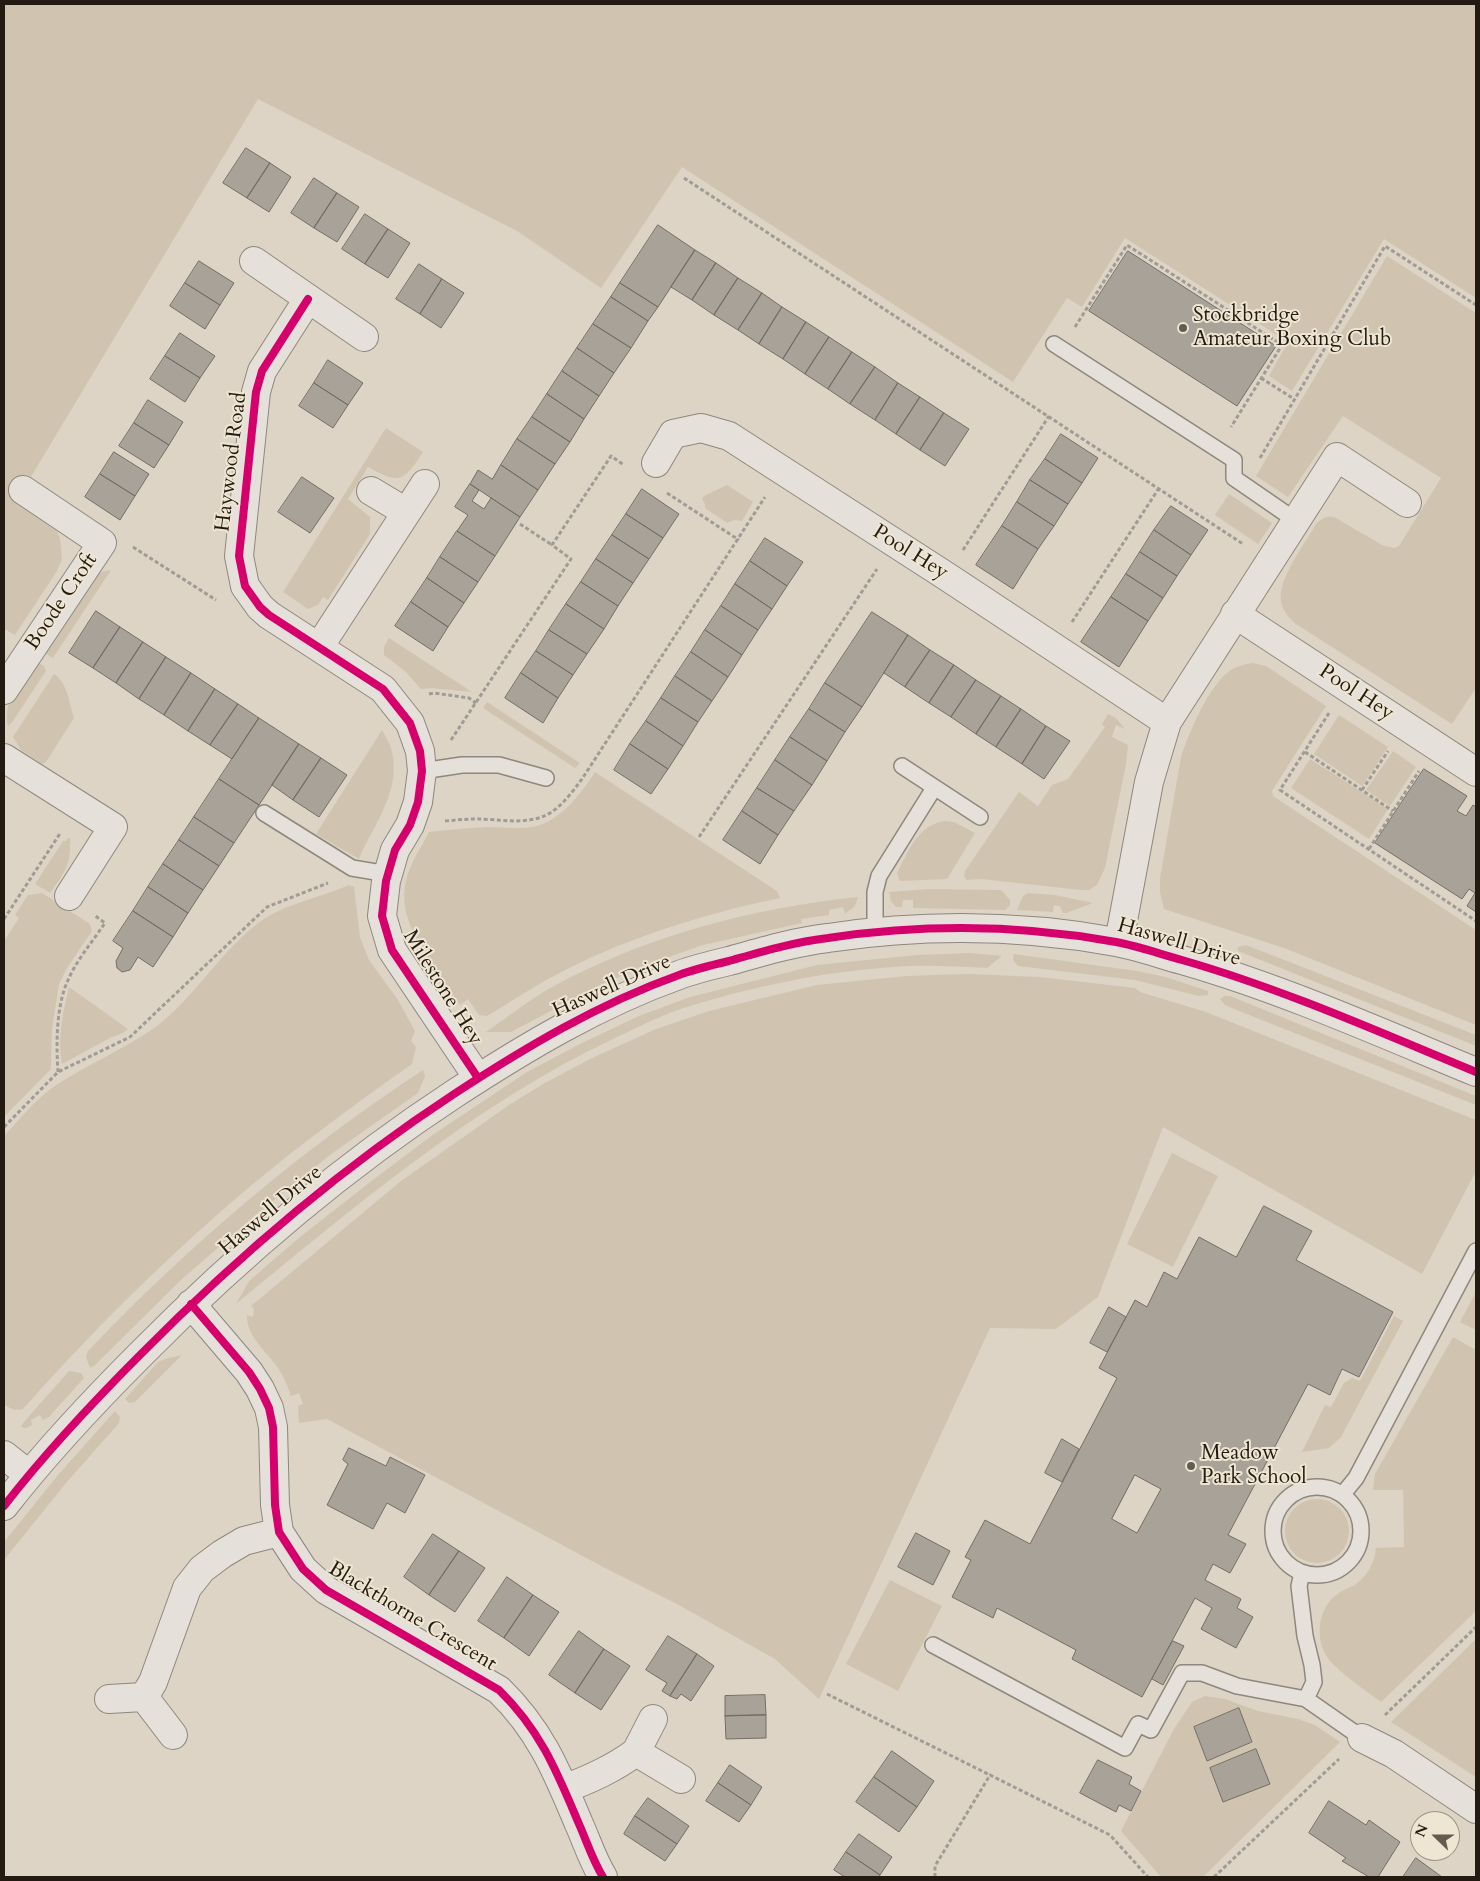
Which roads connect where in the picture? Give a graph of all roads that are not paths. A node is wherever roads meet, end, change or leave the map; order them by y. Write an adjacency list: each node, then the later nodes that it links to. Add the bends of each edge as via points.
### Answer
1 (254, 261): 2 (street)
2 (308, 299): 3 (street); 12 (street, Haywood Road, via 262,371 256,392 239,556 245,586)
3 (364, 337)
4 (1058, 347): 11 (lane, via 1234,460 1234,478)
5 (650, 471): 16 (street, Pool Hey, via 673,434 701,428 729,436)
6 (425, 484): 10 (street)
7 (23, 490): 15 (street, Boode Croft, via 102,543)
8 (371, 491): 10 (street)
9 (1407, 503): 11 (street, via 1337,457)
10 (406, 512): 14 (street)
11 (1296, 520): 13 (street)
12 (256, 603): 14 (street, Milestone Hey)
13 (1235, 614): 16 (street); 20 (street, Pool Hey)
14 (320, 647): 19 (street, Milestone Hey, via 384,688 410,723 420,751)
15 (4, 690)
16 (1166, 722): 28 (street, via 1150,782)
17 (4, 758): 26 (street, via 113,827)
18 (902, 766): 22 (lane)
19 (422, 770): 21 (lane, via 499,765); 25 (street, Milestone Hey, via 418,802 410,825 395,850)
20 (1476, 772)
21 (546, 778)
22 (934, 788): 24 (lane); 27 (lane, via 879,876)
23 (264, 813): 25 (lane, via 352,868)
24 (980, 817)
25 (388, 874): 30 (street, Milestone Hey, via 382,916 392,950)
26 (69, 896)
27 (875, 933): 28 (street, Haswell Drive, via 991,929); 30 (street, Haswell Drive, via 777,947 683,974 622,997 560,1028)
28 (1119, 942): 29 (street, Haswell Drive, via 1227,973)
29 (1476, 1072)
30 (478, 1078): 32 (street, Haswell Drive, via 401,1129 303,1204)
31 (1476, 1251): 35 (lane, via 1356,1478)
32 (191, 1304): 34 (street, Haswell Drive, via 76,1419); 37 (street, Blackthorne Crescent, via 250,1372 269,1408 274,1444 274,1505)
33 (4, 1455): 34 (street)
34 (28, 1474): 36 (street, Haswell Drive)
35 (1342, 1495): 38 (lane, via 1359,1517 1359,1545 1353,1558 1330,1574); 38 (lane, via 1329,1488 1314,1487 1286,1499 1278,1511 1273,1540 1279,1555)
36 (4, 1506)
37 (279, 1532): 40 (street, via 244,1541 202,1569 187,1588 153,1682); 48 (street, Blackthorne Crescent, via 302,1569 326,1590 499,1690 532,1727)
38 (1302, 1573): 42 (lane, via 1298,1586 1314,1682)
39 (933, 1646): 42 (lane, via 1125,1748 1138,1724 1150,1730 1182,1673 1202,1673 1237,1686)
40 (144, 1697): 41 (street); 44 (street)
41 (109, 1699)
42 (1306, 1699): 45 (lane)
43 (653, 1719): 46 (street)
44 (173, 1735)
45 (1362, 1738): 49 (street, via 1394,1754)
46 (636, 1752): 47 (street); 48 (street, via 599,1775)
47 (680, 1779)
48 (564, 1789): 50 (street, Blackthorne Crescent)
49 (1476, 1809)
50 (603, 1877)

